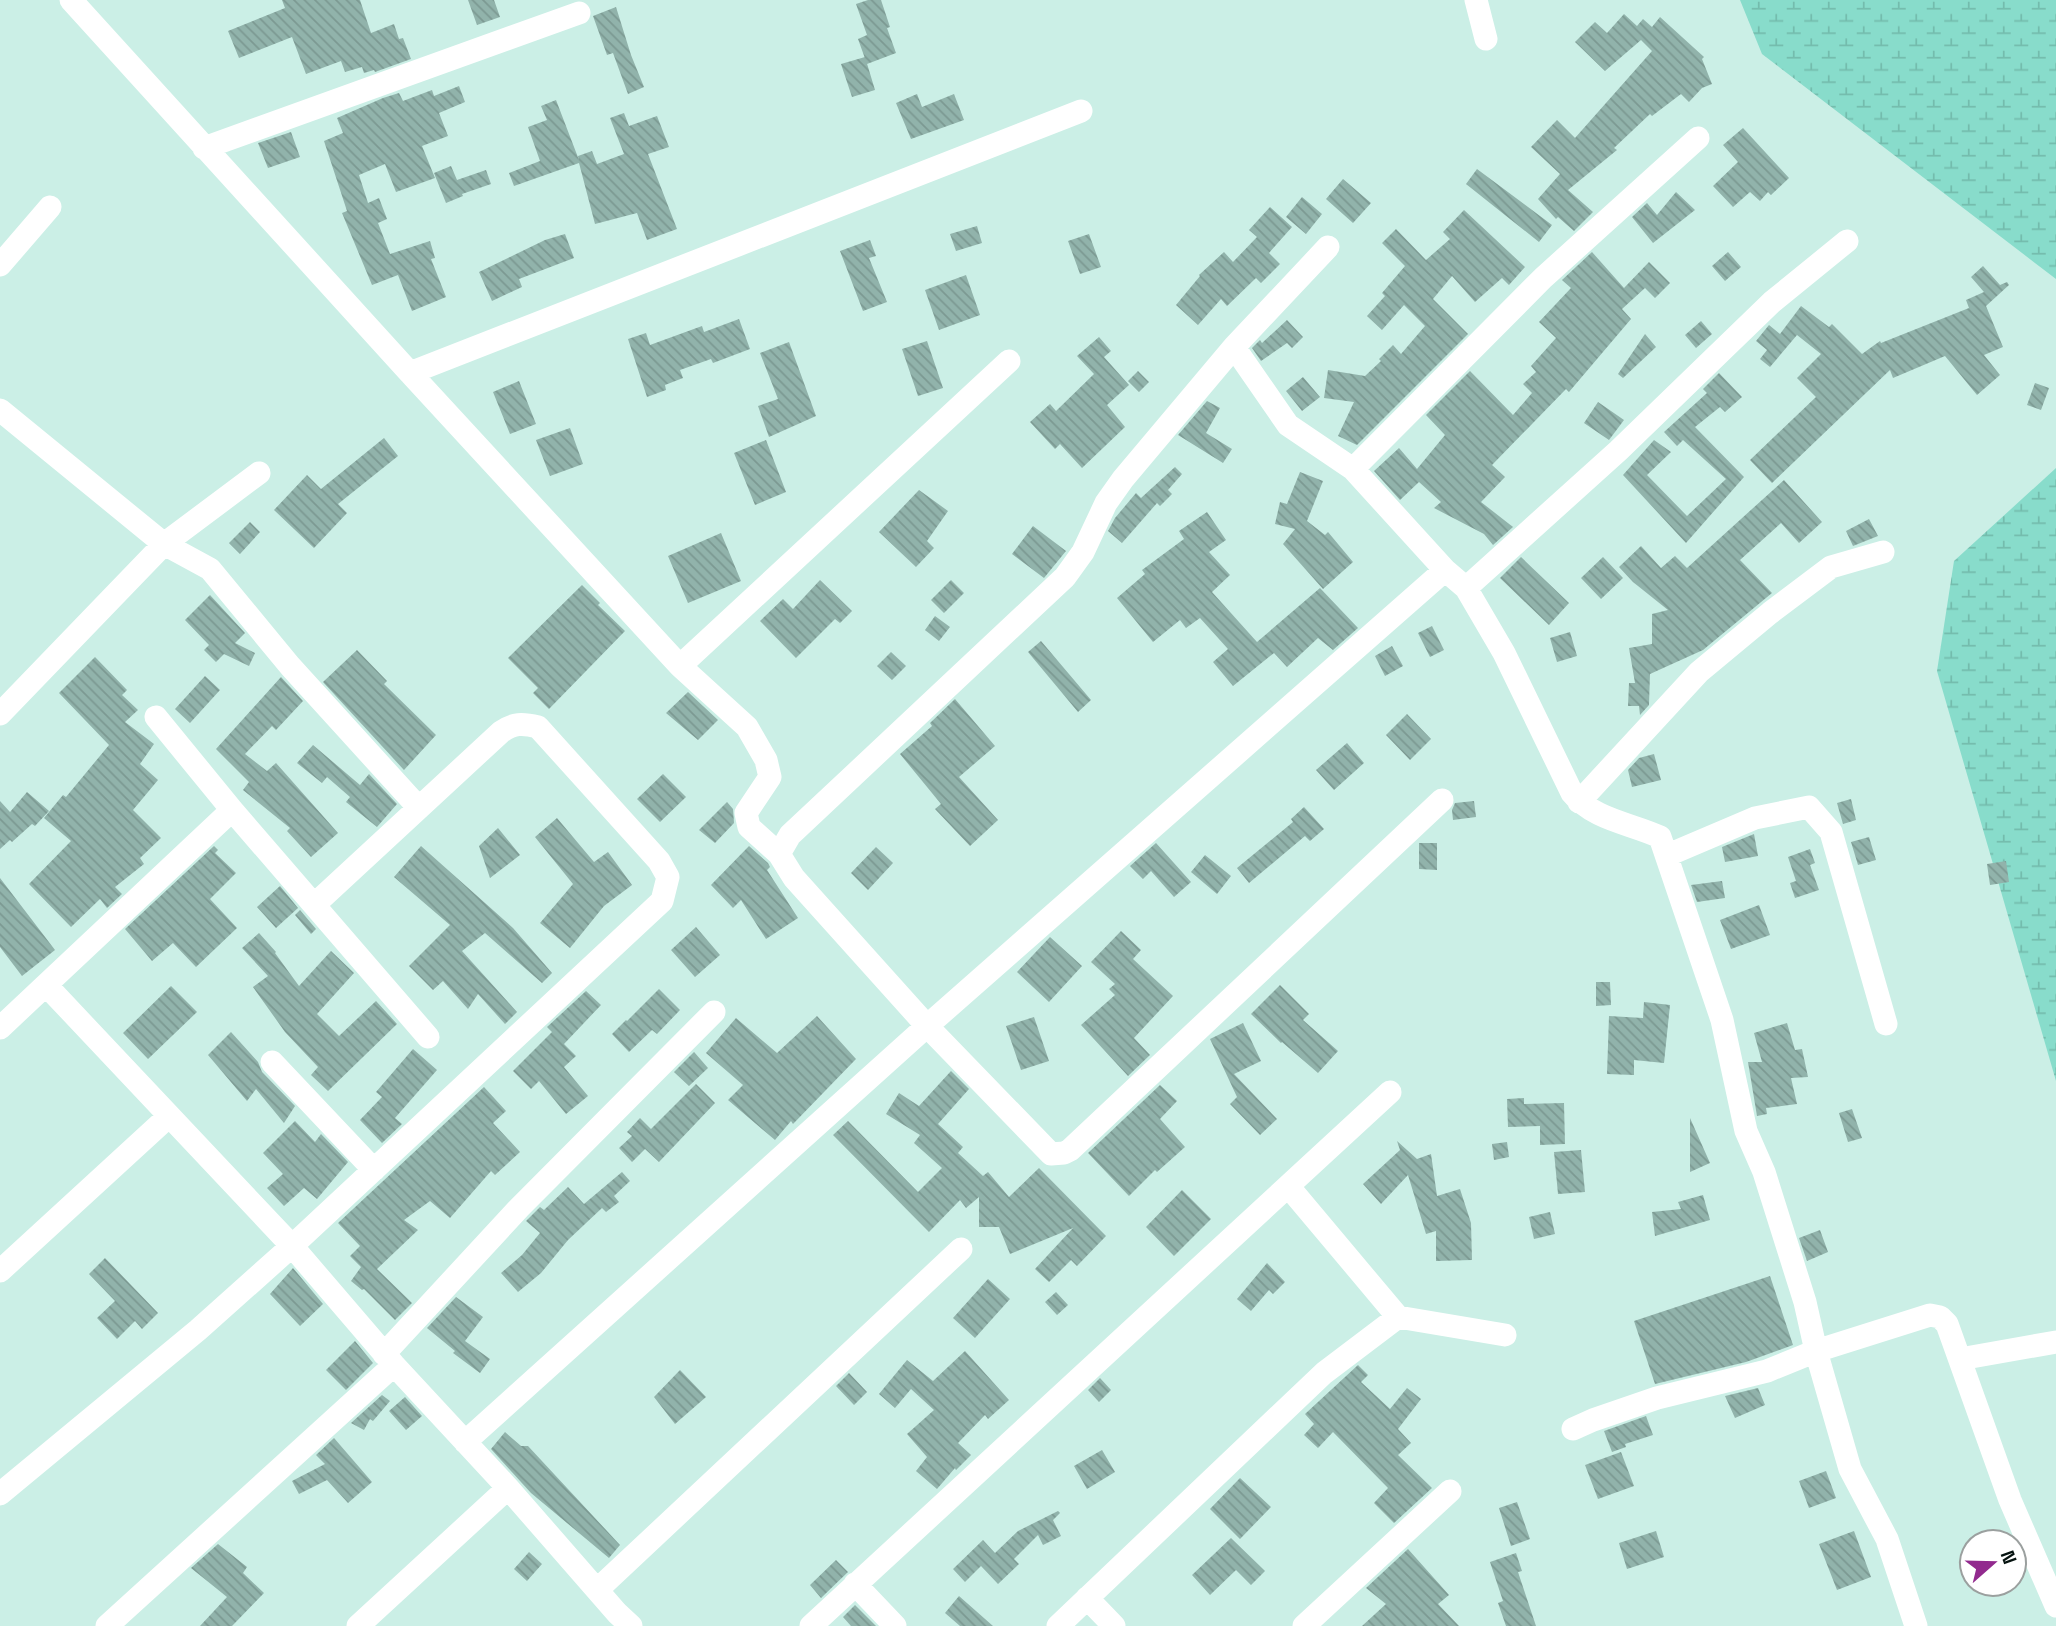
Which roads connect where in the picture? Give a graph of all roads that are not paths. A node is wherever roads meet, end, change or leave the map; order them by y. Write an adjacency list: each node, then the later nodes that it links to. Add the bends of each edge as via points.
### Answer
1 (71, 0): 7 (street)
2 (1476, 0): 4 (street)
3 (579, 13): 7 (street)
4 (1486, 39)
5 (1081, 111): 14 (street)
6 (1698, 138): 16 (street, via 1543,278)
7 (204, 148): 14 (street)
8 (50, 206): 11 (street)
9 (1847, 241): 21 (street, via 1772,302 1618,451)
10 (1328, 247): 12 (street)
11 (0, 265)
12 (1234, 347): 16 (street, via 1289,425); 29 (street, via 1123,479 1065,578 790,835)
13 (1009, 361): 22 (street)
14 (410, 373): 22 (street)
15 (0, 410): 18 (street)
16 (1353, 469): 20 (street)
17 (259, 473): 18 (street)
18 (164, 544): 23 (street); 27 (street, via 211,569 290,666)
19 (1883, 552): 26 (street, via 1831,566 1770,613 1699,672)
20 (1445, 570): 21 (street); 35 (street)
21 (1466, 588): 26 (street)
22 (680, 666): 29 (street, via 747,727 766,760 770,777 747,813 749,827)
23 (0, 714)
24 (156, 718): 28 (street)
25 (1442, 800): 35 (street, via 1064,1153 1051,1154)
26 (1579, 802): 30 (street, via 1601,816 1660,837)
27 (419, 808): 31 (street); 41 (street, via 511,725 538,727 659,861 668,877 662,901)
28 (232, 810): 31 (street); 32 (street)
29 (779, 854): 35 (street, via 794,878)
30 (1668, 855): 34 (street, via 1755,818 1809,807 1831,832); 49 (street, via 1722,1020 1746,1131 1764,1172)
31 (314, 905): 37 (street)
32 (46, 985): 36 (street); 40 (street)
33 (714, 1012): 51 (street, via 519,1208)
34 (1886, 1024)
35 (927, 1026): 53 (street)
36 (0, 1028)
37 (428, 1037)
38 (272, 1062): 41 (street)
39 (1390, 1092): 42 (street)
40 (169, 1116): 43 (street); 45 (street)
41 (374, 1170): 43 (street)
42 (1288, 1186): 46 (street); 57 (street)
43 (292, 1246): 51 (street); 56 (street, via 198,1331)
44 (961, 1250): 58 (street)
45 (0, 1271)
46 (1398, 1317): 47 (street); 59 (street, via 1324,1373)
47 (1505, 1335)
48 (2056, 1342): 50 (street)
49 (1816, 1352): 50 (street, via 1930,1315 1947,1324); 52 (street, via 1767,1371 1657,1398); 69 (street, via 1850,1469 1887,1539)
50 (1960, 1359): 60 (street, via 2010,1500)
51 (389, 1360): 53 (street); 62 (street)
52 (1573, 1429)
53 (465, 1441): 54 (street)
54 (508, 1488): 58 (street); 63 (street)
55 (1450, 1491): 68 (street)
56 (0, 1494)
57 (855, 1584): 64 (street); 65 (street)
58 (597, 1590): 61 (street)
59 (1087, 1598): 66 (street); 67 (street)
60 (2056, 1606)
61 (617, 1622)
62 (107, 1626)
63 (358, 1626)
64 (811, 1626)
65 (895, 1626)
66 (1058, 1626)
67 (1114, 1626)
68 (1304, 1626)
69 (1916, 1626)

